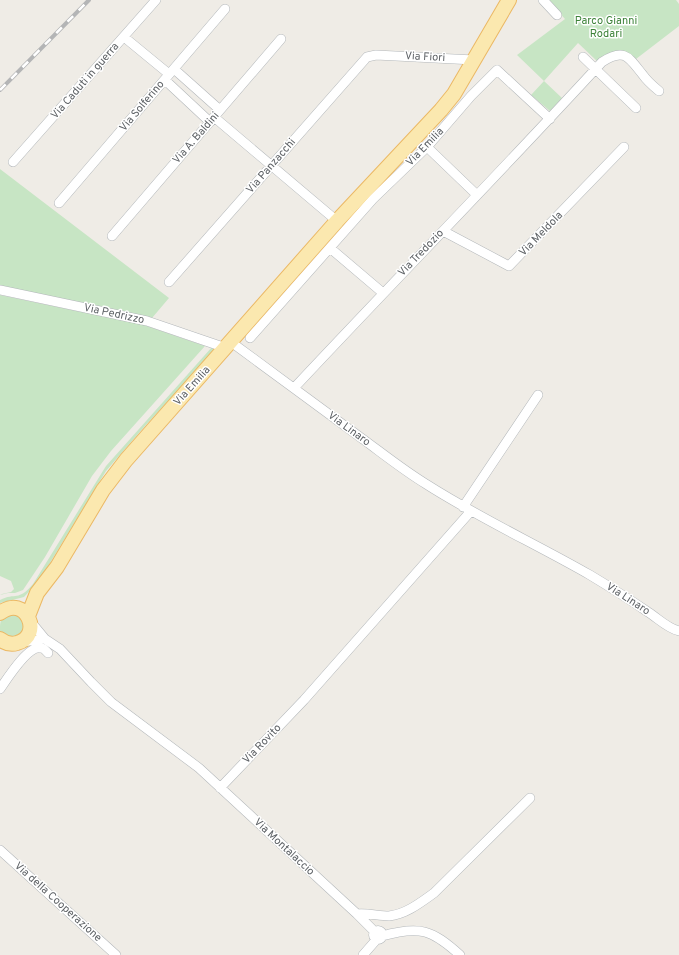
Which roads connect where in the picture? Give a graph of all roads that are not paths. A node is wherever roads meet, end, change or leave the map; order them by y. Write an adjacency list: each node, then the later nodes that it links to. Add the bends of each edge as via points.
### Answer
1 (156, 0): 6 (street, Via Caduti in guerra)
2 (509, 0): 10 (main road, Via Emilia)
3 (543, 0): 5 (street)
4 (225, 9): 12 (street, Via Solferino)
5 (556, 15)
6 (124, 36): 12 (street); 21 (street, Via Caduti in guerra)
7 (281, 39): 17 (street, Via A. Baldini)
8 (376, 55): 10 (street, Via Fiori); 22 (street, Via Panzacchi, via 367,56)
9 (583, 57): 11 (street)
10 (474, 60): 14 (main road, Via Emilia)
11 (595, 69): 13 (street, Via Tredozio, via 610,56 628,57); 16 (street); 18 (street, Via Tredozio)
12 (169, 74): 17 (street); 17 (street); 25 (street, Via Solferino)
13 (659, 91)
14 (454, 94): 15 (street); 23 (main road, Via Emilia)
15 (466, 102): 18 (street, via 497,70); 19 (street, Via Emilia)
16 (636, 108)
17 (215, 116): 22 (street); 28 (street, Via A. Baldini)
18 (550, 119): 24 (street, Via Tredozio)
19 (426, 147): 23 (street, Via Emilia); 24 (street)
20 (624, 147): 27 (street, Via Meldola, via 509,266)
21 (13, 162)
22 (271, 165): 26 (street); 30 (street, Via Panzacchi)
23 (369, 195): 26 (main road, Via Emilia); 29 (street, Via Emilia)
24 (477, 195): 27 (street, Via Tredozio)
25 (59, 203)
26 (337, 222): 34 (main road, Via Emilia)
27 (443, 231): 32 (street, Via Tredozio)
28 (112, 236)
29 (330, 248): 32 (street); 33 (street, Via Emilia)
30 (169, 282)
31 (0, 290): 34 (street, Via Pedrizzo, via 146,321 213,343)
32 (383, 293): 35 (street, Via Tredozio)
33 (250, 338)
34 (228, 345): 35 (street, Via Linaro); 38 (main road, Via Emilia, via 126,460 103,490 57,568)
35 (294, 388): 37 (street, Via Linaro, via 402,468)
36 (538, 395): 37 (street)
37 (467, 509): 41 (street, Via Linaro, via 589,575 666,626); 47 (street, Via Rovito, via 304,700)
38 (37, 593): 39 (main road, Via Emilia); 40 (main road, Via Emilia)
39 (6, 610): 40 (main road, Via Emilia, via 19,608)
40 (30, 619): 42 (street, Via Montalaccio); 43 (main road, Via Emilia, via 31,629 25,640)
41 (679, 631)
42 (45, 639): 43 (street); 47 (street, Via Montalaccio, via 60,649 111,702 176,750)
43 (11, 642): 44 (main road, Via Emilia)
44 (0, 652)
45 (48, 653): 46 (street, via 39,647 28,653)
46 (0, 689)
47 (220, 788): 50 (street, Via Montalaccio)
48 (530, 798): 50 (street, via 419,905 393,915)
49 (0, 850): 52 (street, Via della Cooperazione)
50 (357, 914): 51 (street, Via Montalaccio)
51 (378, 936): 53 (street); 54 (street, via 413,930 434,934)
52 (116, 955)
53 (363, 955)
54 (460, 955)

